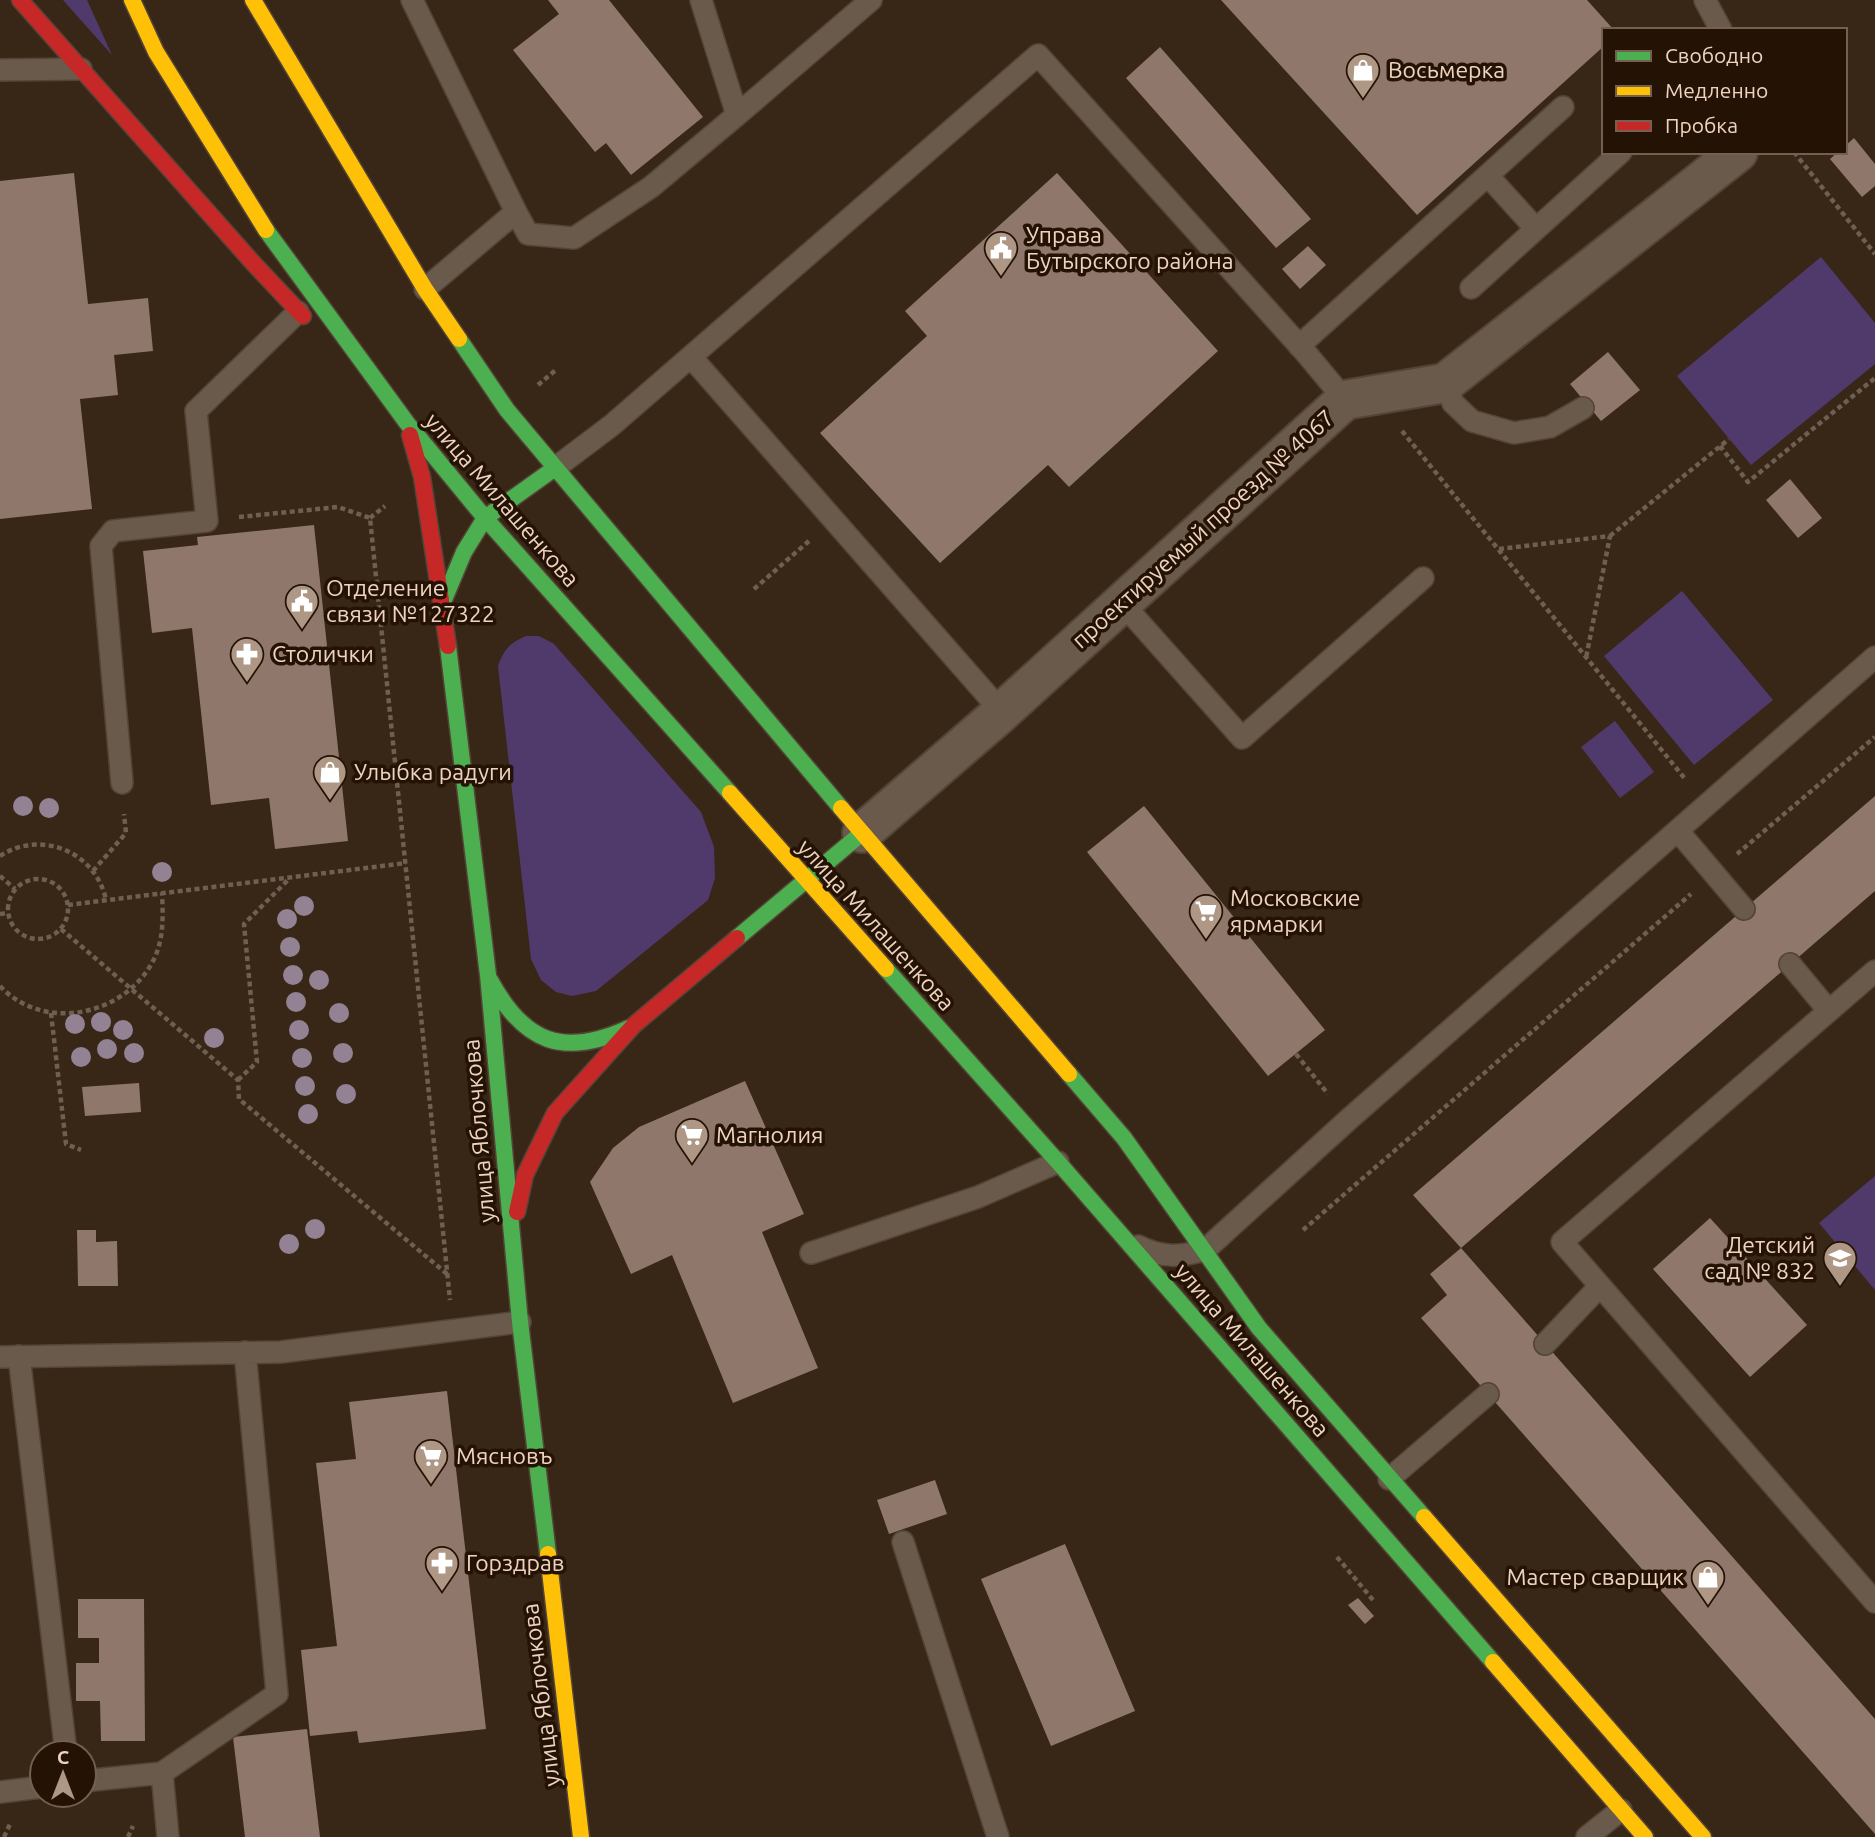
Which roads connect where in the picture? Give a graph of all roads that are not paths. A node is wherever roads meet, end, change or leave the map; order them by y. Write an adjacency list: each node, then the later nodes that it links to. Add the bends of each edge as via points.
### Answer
1 (20, 0): 9 (main road)
2 (132, 0): 23 (main road, улица Милашенкова, via 156,52 274,242)
3 (253, 0): 19 (main road, улица Милашенкова)
4 (412, 0): 16 (lane)
5 (701, 0): 12 (lane)
6 (871, 0): 12 (lane)
7 (1705, 0): 8 (lane)
8 (1720, 28)
9 (81, 69): 10 (lane); 20 (main road)
10 (0, 70)
11 (1563, 107): 15 (lane)
12 (737, 115): 16 (lane, via 651,187 574,238 528,234)
13 (1619, 154): 17 (lane)
14 (1735, 154): 24 (street, проектируемый проезд № 4067)
15 (1488, 176): 17 (lane); 21 (lane)
16 (516, 212): 19 (lane)
17 (1536, 229): 18 (lane)
18 (1471, 288)
19 (425, 289): 28 (main road, улица Милашенкова, via 507,410)
20 (298, 312): 23 (main road); 35 (lane, via 196,411 207,521 113,531 101,547)
21 (1299, 346): 22 (lane, via 1038,55); 25 (lane)
22 (691, 357): 28 (lane); 34 (lane)
23 (365, 367): 27 (main road, улица Милашенкова)
24 (1445, 383): 25 (street, проектируемый проезд № 4067); 26 (lane, via 1453,403 1472,421 1514,433 1550,427)
25 (1345, 400): 32 (street, проектируемый проезд № 4067)
26 (1583, 408)
27 (407, 423): 29 (main road, улица Милашенкова); 31 (main road, улица Яблочкова, via 422,477)
28 (555, 468): 29 (main road); 37 (main road, улица Милашенкова)
29 (485, 519): 31 (main road, via 464,552); 38 (main road, улица Милашенкова)
30 (1423, 578): 32 (lane, via 1242,738)
31 (443, 602): 42 (main road, улица Яблочкова)
32 (1122, 603): 34 (street, проектируемый проезд № 4067)
33 (1875, 657): 36 (lane)
34 (1002, 712): 37 (street, проектируемый проезд № 4067)
35 (122, 783)
36 (1678, 831): 39 (lane); 48 (lane)
37 (862, 833): 38 (main road); 48 (main road, улица Милашенкова, via 1124,1138)
38 (807, 881): 44 (main road); 45 (main road, улица Милашенкова)
39 (1744, 909)
40 (1790, 964): 43 (lane)
41 (1875, 971): 43 (lane)
42 (488, 975): 44 (main road, via 500,1003 521,1025 548,1040 578,1045 597,1042); 46 (main road, улица Яблочкова)
43 (1829, 1011): 50 (lane, via 1562,1242)
44 (634, 1025): 46 (main road, via 555,1113 525,1175)
45 (1058, 1162): 47 (main road, улица Милашенкова); 49 (lane, via 978,1197)
46 (512, 1237): 51 (main road, улица Яблочкова)
47 (1127, 1241): 48 (lane, via 1163,1256); 64 (main road, улица Милашенкова)
48 (1205, 1250): 56 (main road, улица Милашенкова, via 1259,1328)
49 (811, 1253)
50 (1600, 1286): 52 (lane); 58 (lane)
51 (520, 1322): 53 (lane, via 281,1352); 66 (main road, улица Яблочкова)
52 (1545, 1344)
53 (246, 1352): 54 (lane); 60 (lane, via 277,1693)
54 (10, 1356): 59 (lane)
55 (1488, 1394): 56 (lane)
56 (1389, 1479): 70 (main road, улица Милашенкова)
57 (903, 1542): 67 (lane)
58 (1875, 1602)
59 (63, 1739)
60 (162, 1773): 61 (lane); 65 (lane)
61 (98, 1780)
62 (28, 1789): 63 (lane)
63 (0, 1792)
64 (1622, 1810): 68 (lane); 69 (main road, улица Милашенкова)
65 (169, 1837)
66 (581, 1837)
67 (998, 1837)
68 (1587, 1837)
69 (1645, 1837)
70 (1703, 1837)

